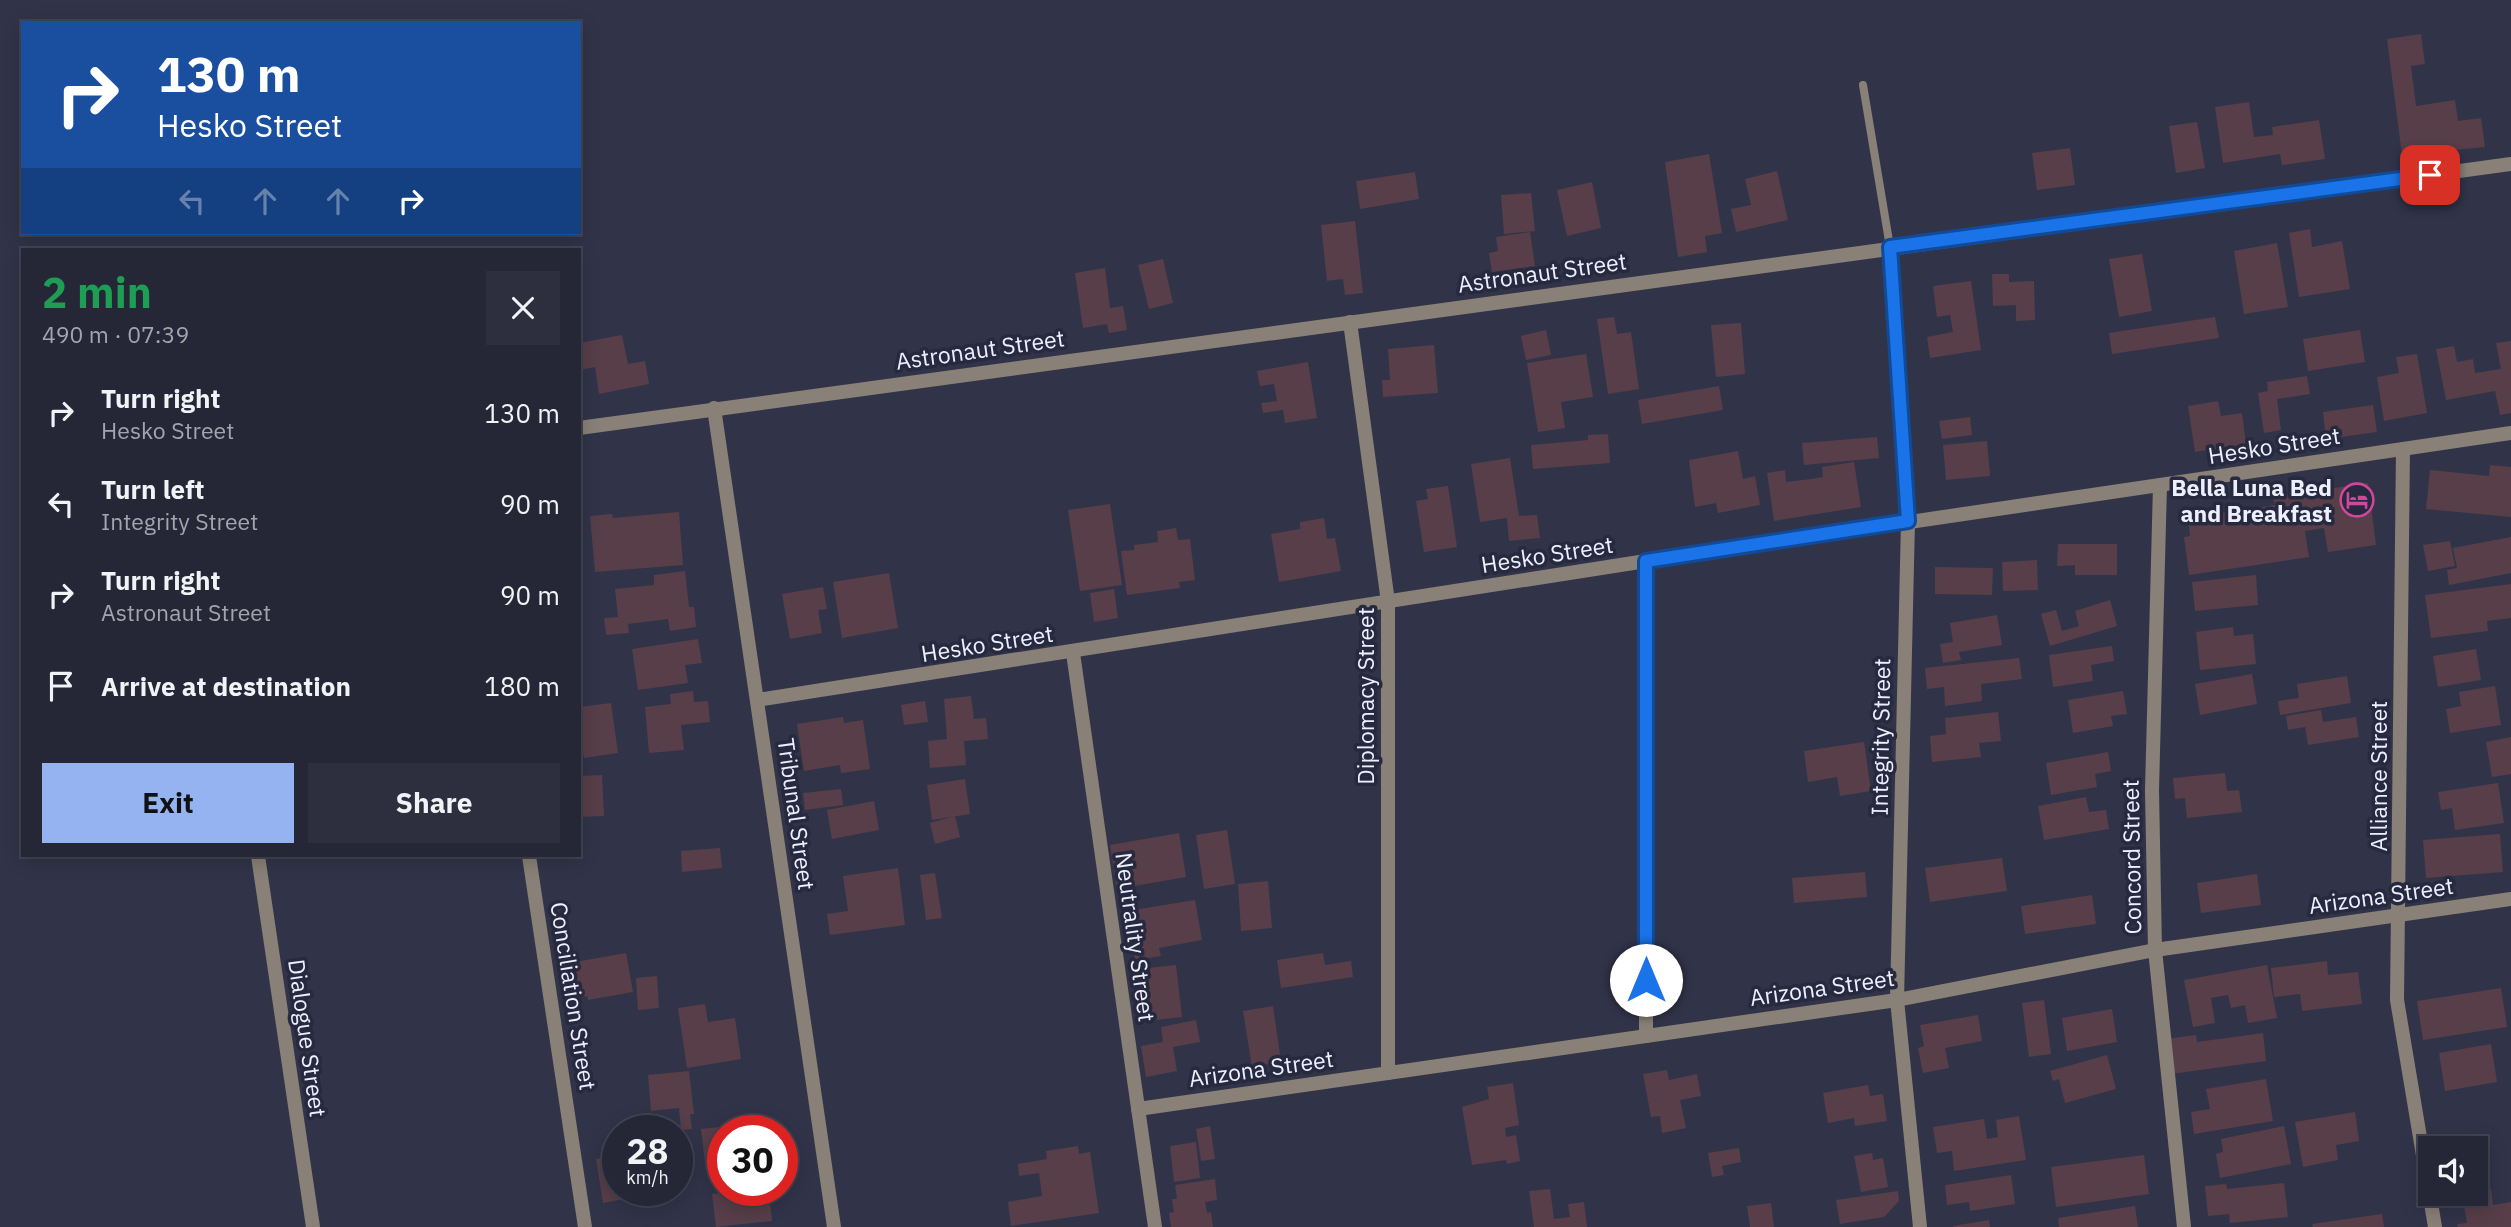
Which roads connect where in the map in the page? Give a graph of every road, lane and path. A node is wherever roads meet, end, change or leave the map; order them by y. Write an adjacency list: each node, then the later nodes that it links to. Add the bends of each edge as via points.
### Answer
1 (1863, 85): 3 (lane)
2 (2511, 164): 3 (street, Astronaut Street)
3 (1890, 247): 4 (street, Astronaut Street); 10 (street, Integrity Street)
4 (1350, 322): 5 (street, Astronaut Street); 12 (street, Diplomacy Street)
5 (714, 408): 6 (street, Astronaut Street); 14 (street, Tribunal Street)
6 (581, 428)
7 (2511, 433): 8 (street, Hesko Street)
8 (2403, 449): 9 (street, Hesko Street); 18 (street, Alliance Street)
9 (2160, 485): 10 (street, Hesko Street); 19 (street, Concord Street, via 2152,790)
10 (1908, 521): 11 (street, Hesko Street); 20 (street, Integrity Street)
11 (1646, 561): 12 (street, Hesko Street); 21 (street)
12 (1388, 602): 13 (street, Hesko Street); 22 (street, Diplomacy Street)
13 (1073, 653): 14 (street, Hesko Street); 23 (street, Neutrality Street)
14 (757, 700): 26 (street, Tribunal Street)
15 (258, 857): 24 (street, Dialogue Street)
16 (529, 857): 25 (street, Conciliation Street)
17 (2511, 899): 18 (street, Arizona Street)
18 (2399, 915): 19 (street, Arizona Street); 30 (street, Alliance Street, via 2397,1000)
19 (2155, 950): 20 (street, Arizona Street); 29 (street, Concord Street)
20 (1897, 1000): 21 (street, Arizona Street); 28 (street, Integrity Street)
21 (1646, 1036): 22 (street, Arizona Street)
22 (1388, 1073): 23 (street, Arizona Street)
23 (1138, 1109): 27 (street, Neutrality Street)
24 (313, 1227)
25 (585, 1227)
26 (834, 1227)
27 (1155, 1227)
28 (1920, 1227)
29 (2184, 1227)
30 (2435, 1227)

